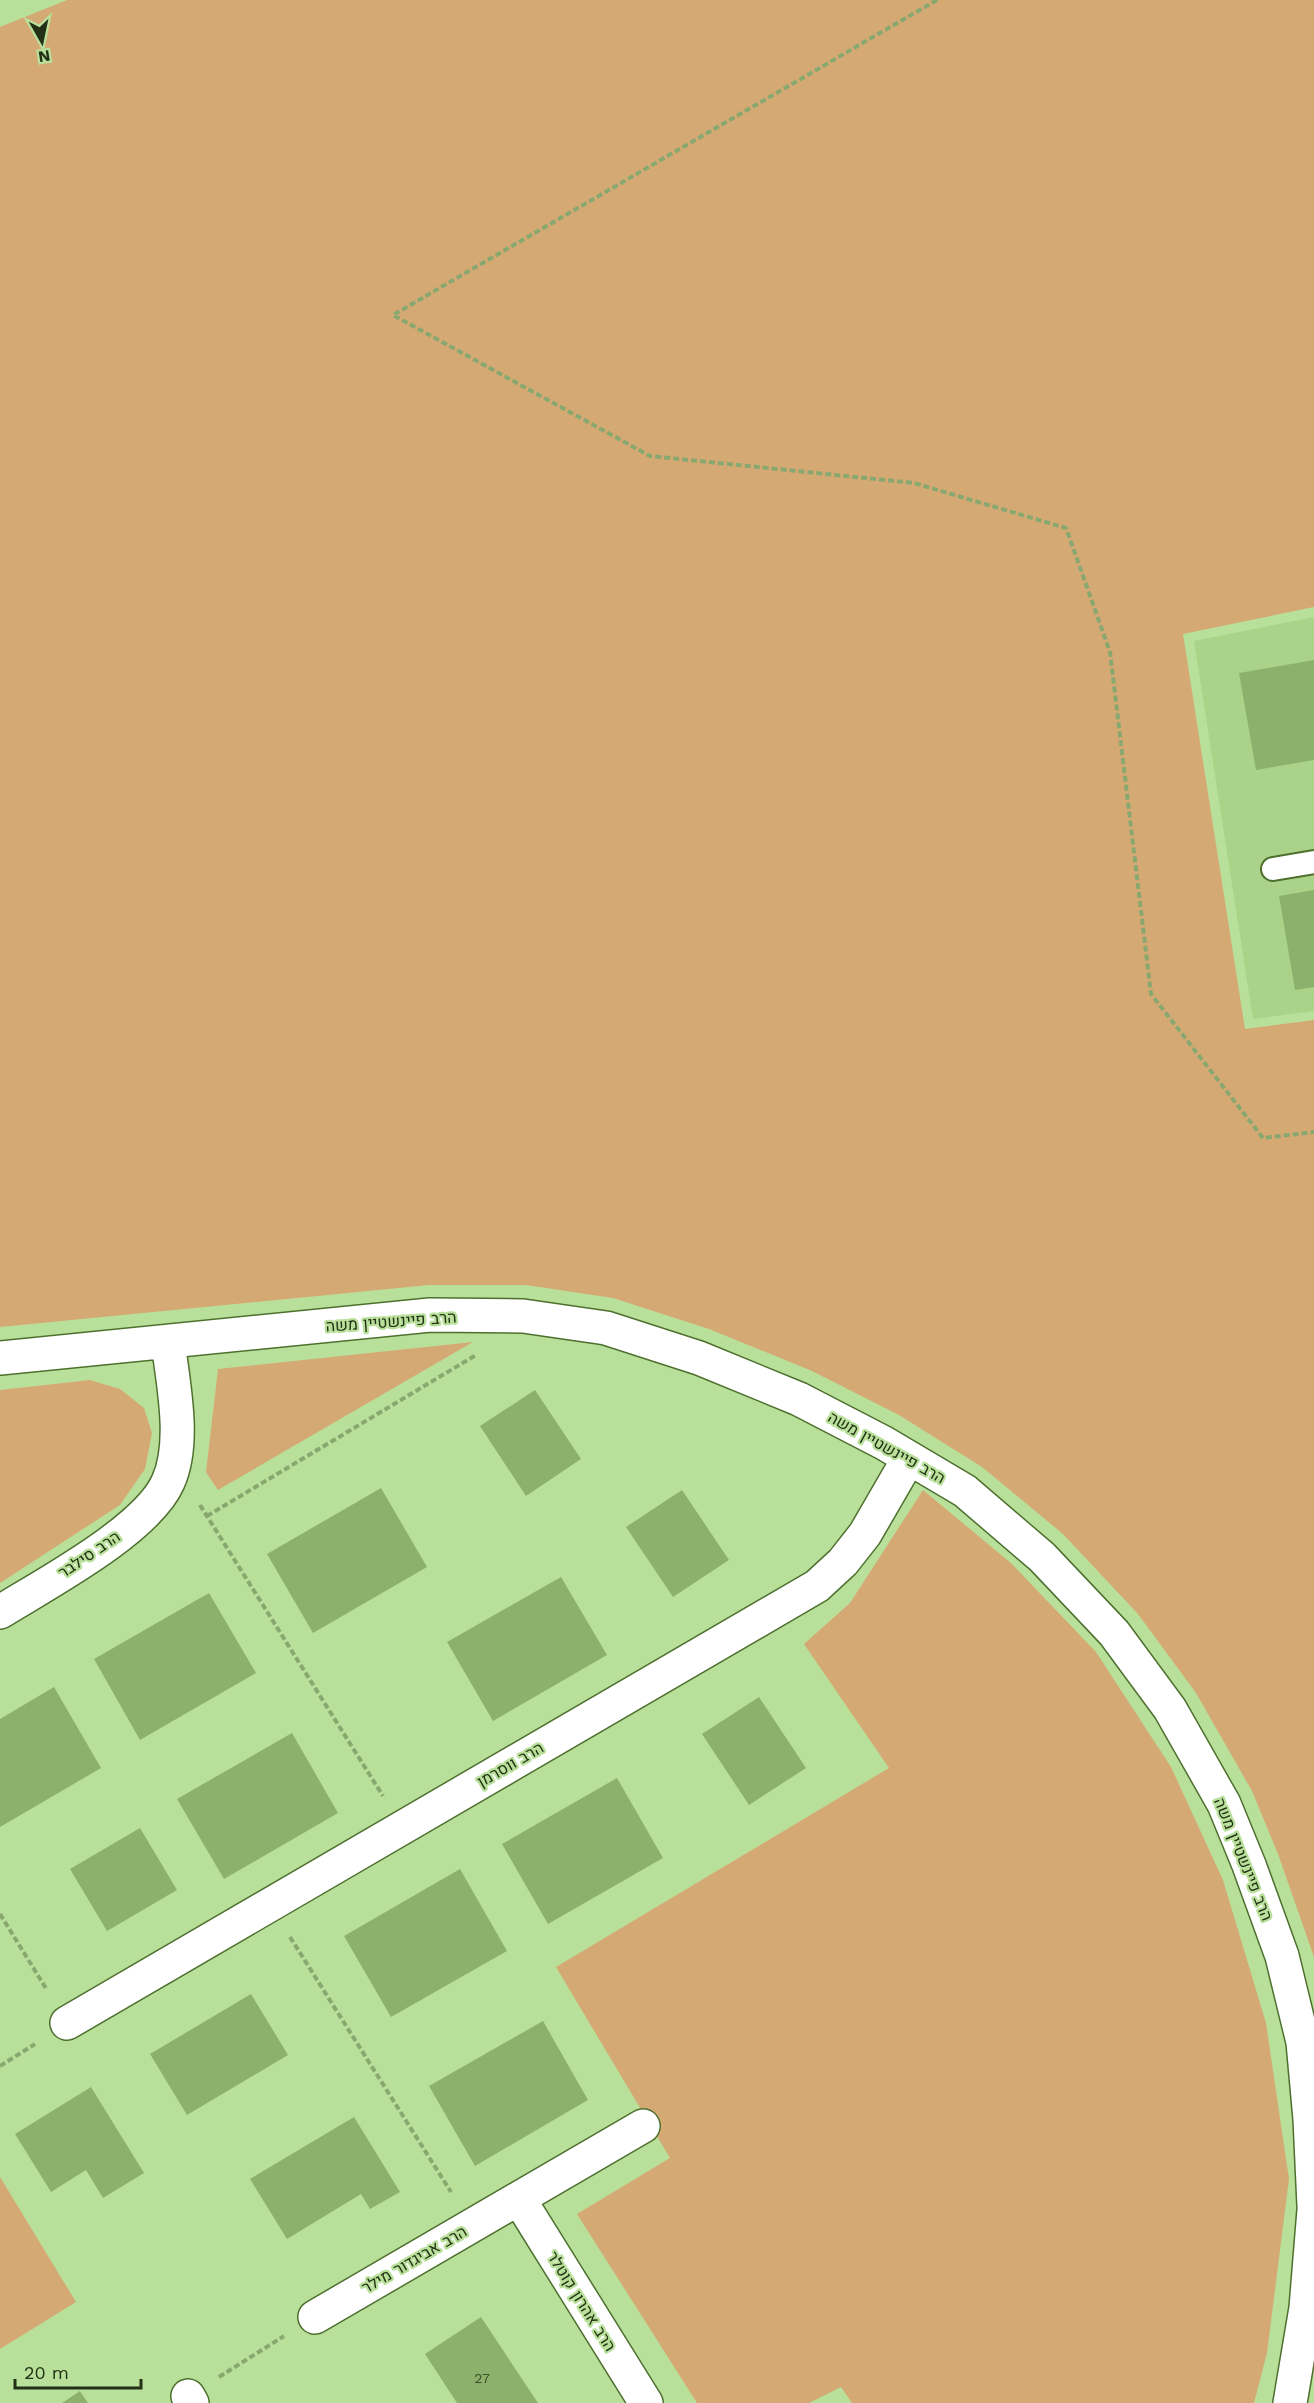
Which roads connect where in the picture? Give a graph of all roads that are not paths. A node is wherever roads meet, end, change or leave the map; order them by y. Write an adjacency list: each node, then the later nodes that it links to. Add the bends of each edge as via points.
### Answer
1 (1314, 862): 2 (lane)
2 (1273, 869)
3 (168, 1342): 4 (street, הרב פיינשטיין משה); 5 (street, הרב פיינשטיין משה, via 430,1315 524,1316 606,1328 699,1358 799,1399); 6 (street, הרב סילבר, via 176,1406 176,1447 168,1482 117,1538)
4 (0, 1358)
5 (909, 1458): 7 (street, הרב ווסרמן, via 865,1534 817,1586); 10 (street, הרב פיינשטיין משה, via 964,1491 1042,1557 1114,1633 1170,1709 1224,1804 1282,1956 1304,2042)
6 (0, 1612)
7 (67, 2023)
8 (643, 2126): 9 (street, הרב אביגדור מילר)
9 (519, 2199): 11 (street, הרב אביגדור מילר); 12 (street, הרב אהרון קוטלר)
10 (1314, 2208): 13 (street, הרב פיינשטיין משה, via 1306,2308)
11 (315, 2317)
12 (646, 2403)
13 (1290, 2403)

